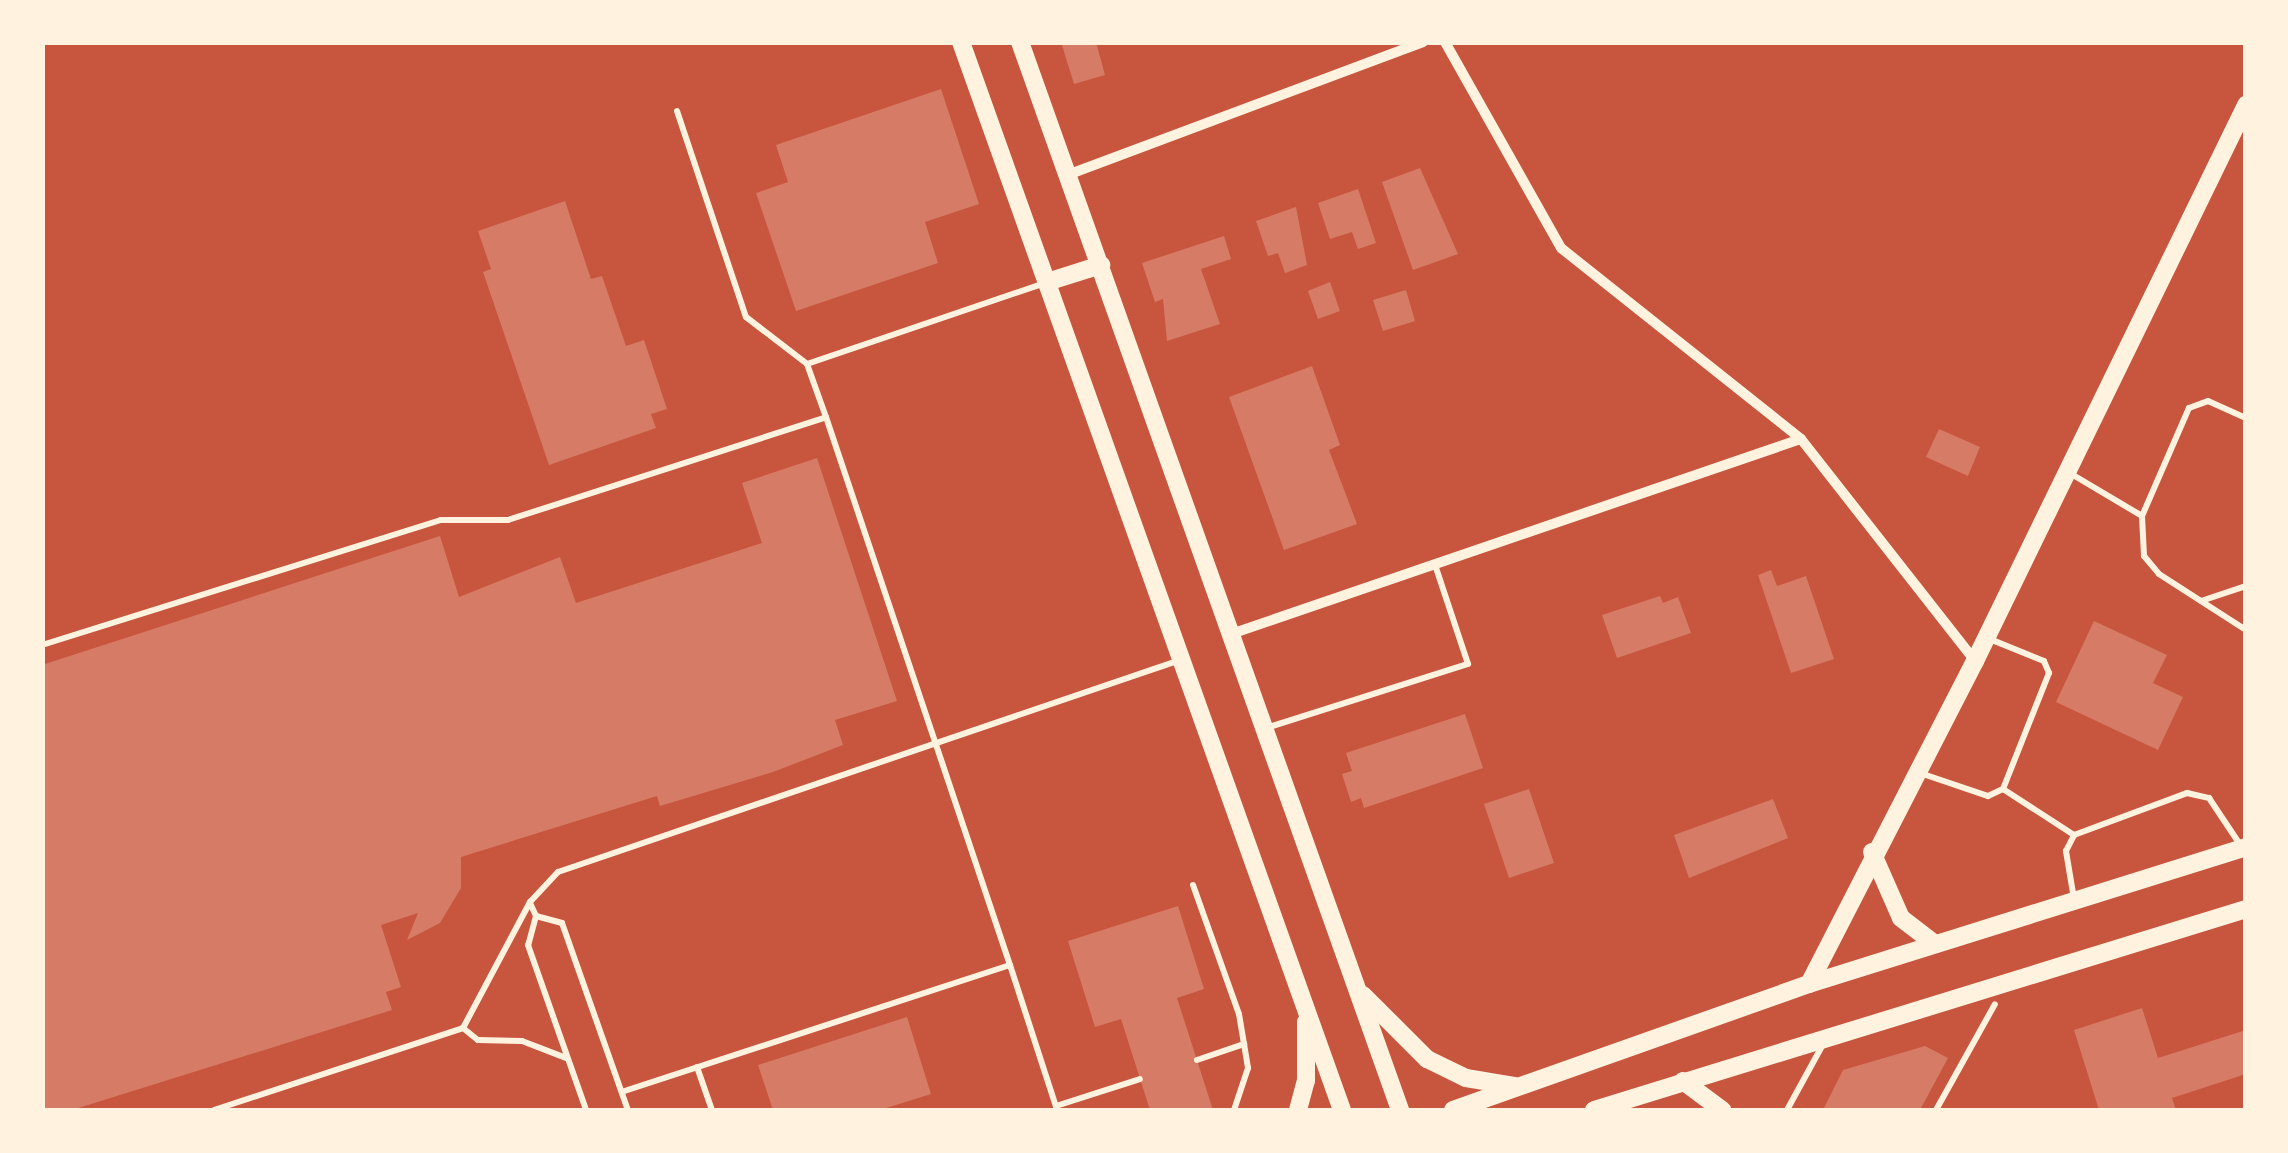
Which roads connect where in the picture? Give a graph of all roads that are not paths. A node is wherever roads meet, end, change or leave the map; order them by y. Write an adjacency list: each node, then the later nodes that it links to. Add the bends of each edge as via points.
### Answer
1 (962, 42): 9 (main road)
2 (1020, 42): 7 (main road)
3 (1422, 42): 7 (street)
4 (1445, 42): 13 (street, via 1561,248)
5 (2246, 104): 14 (main road)
6 (677, 111): 10 (lane, via 746,317)
7 (1070, 174): 8 (main road)
8 (1101, 265): 9 (main road); 20 (main road)
9 (1047, 282): 10 (lane); 23 (main road)
10 (807, 364): 11 (lane)
11 (826, 417): 22 (lane, via 508,520 441,520); 26 (lane)
12 (2246, 418): 15 (lane, via 2208,401 2189,408)
13 (1801, 439): 16 (street); 24 (street)
14 (2067, 471): 15 (lane); 21 (main road)
15 (2142, 516): 18 (lane, via 2144,556)
16 (1434, 564): 20 (street); 25 (lane, via 1468,664)
17 (2246, 586): 18 (lane)
18 (2201, 602): 19 (lane)
19 (2246, 630)
20 (1231, 634): 25 (main road)
21 (1986, 637): 24 (main road); 28 (lane, via 2044,662 2049,674)
22 (42, 645)
23 (1182, 660): 26 (lane); 42 (main road)
24 (1975, 661): 27 (main road)
25 (1264, 728): 40 (main road)
26 (938, 746): 34 (lane, via 558,872); 38 (lane)
27 (1916, 771): 28 (lane, via 1988,796); 31 (main road)
28 (2003, 789): 29 (lane)
29 (2074, 834): 30 (lane, via 2187,793 2209,798); 33 (lane, via 2066,851)
30 (2244, 848): 33 (main road)
31 (1872, 852): 37 (main road, via 1901,918); 39 (main road)
32 (1192, 884): 45 (lane)
33 (2074, 900): 37 (main road)
34 (530, 902): 36 (lane); 43 (lane)
35 (2246, 909): 44 (main road)
36 (536, 916): 46 (lane, via 528,945); 52 (lane, via 562,923)
37 (1936, 944): 39 (main road)
38 (1010, 966): 48 (lane); 53 (lane)
39 (1808, 984): 51 (main road)
40 (1356, 987): 51 (main road, via 1427,1059 1466,1078); 61 (main road)
41 (1994, 1004): 66 (lane)
42 (1306, 1007): 59 (main road, via 1306,1081); 60 (main road)
43 (464, 1028): 46 (lane, via 478,1040 522,1041); 54 (lane)
44 (1828, 1034): 50 (main road); 65 (lane)
45 (1244, 1044): 47 (lane); 58 (lane, via 1248,1068)
46 (568, 1058): 55 (lane)
47 (1197, 1060)
48 (697, 1068): 52 (lane); 57 (lane)
49 (1140, 1079): 53 (lane)
50 (1683, 1081): 63 (main road); 64 (main road)
51 (1521, 1086): 62 (main road)
52 (622, 1092): 56 (lane)
53 (1056, 1108)
54 (214, 1110)
55 (586, 1110)
56 (628, 1110)
57 (712, 1110)
58 (1234, 1110)
59 (1298, 1110)
60 (1342, 1110)
61 (1400, 1110)
62 (1453, 1110)
63 (1594, 1110)
64 (1722, 1110)
65 (1787, 1110)
66 (1936, 1110)

